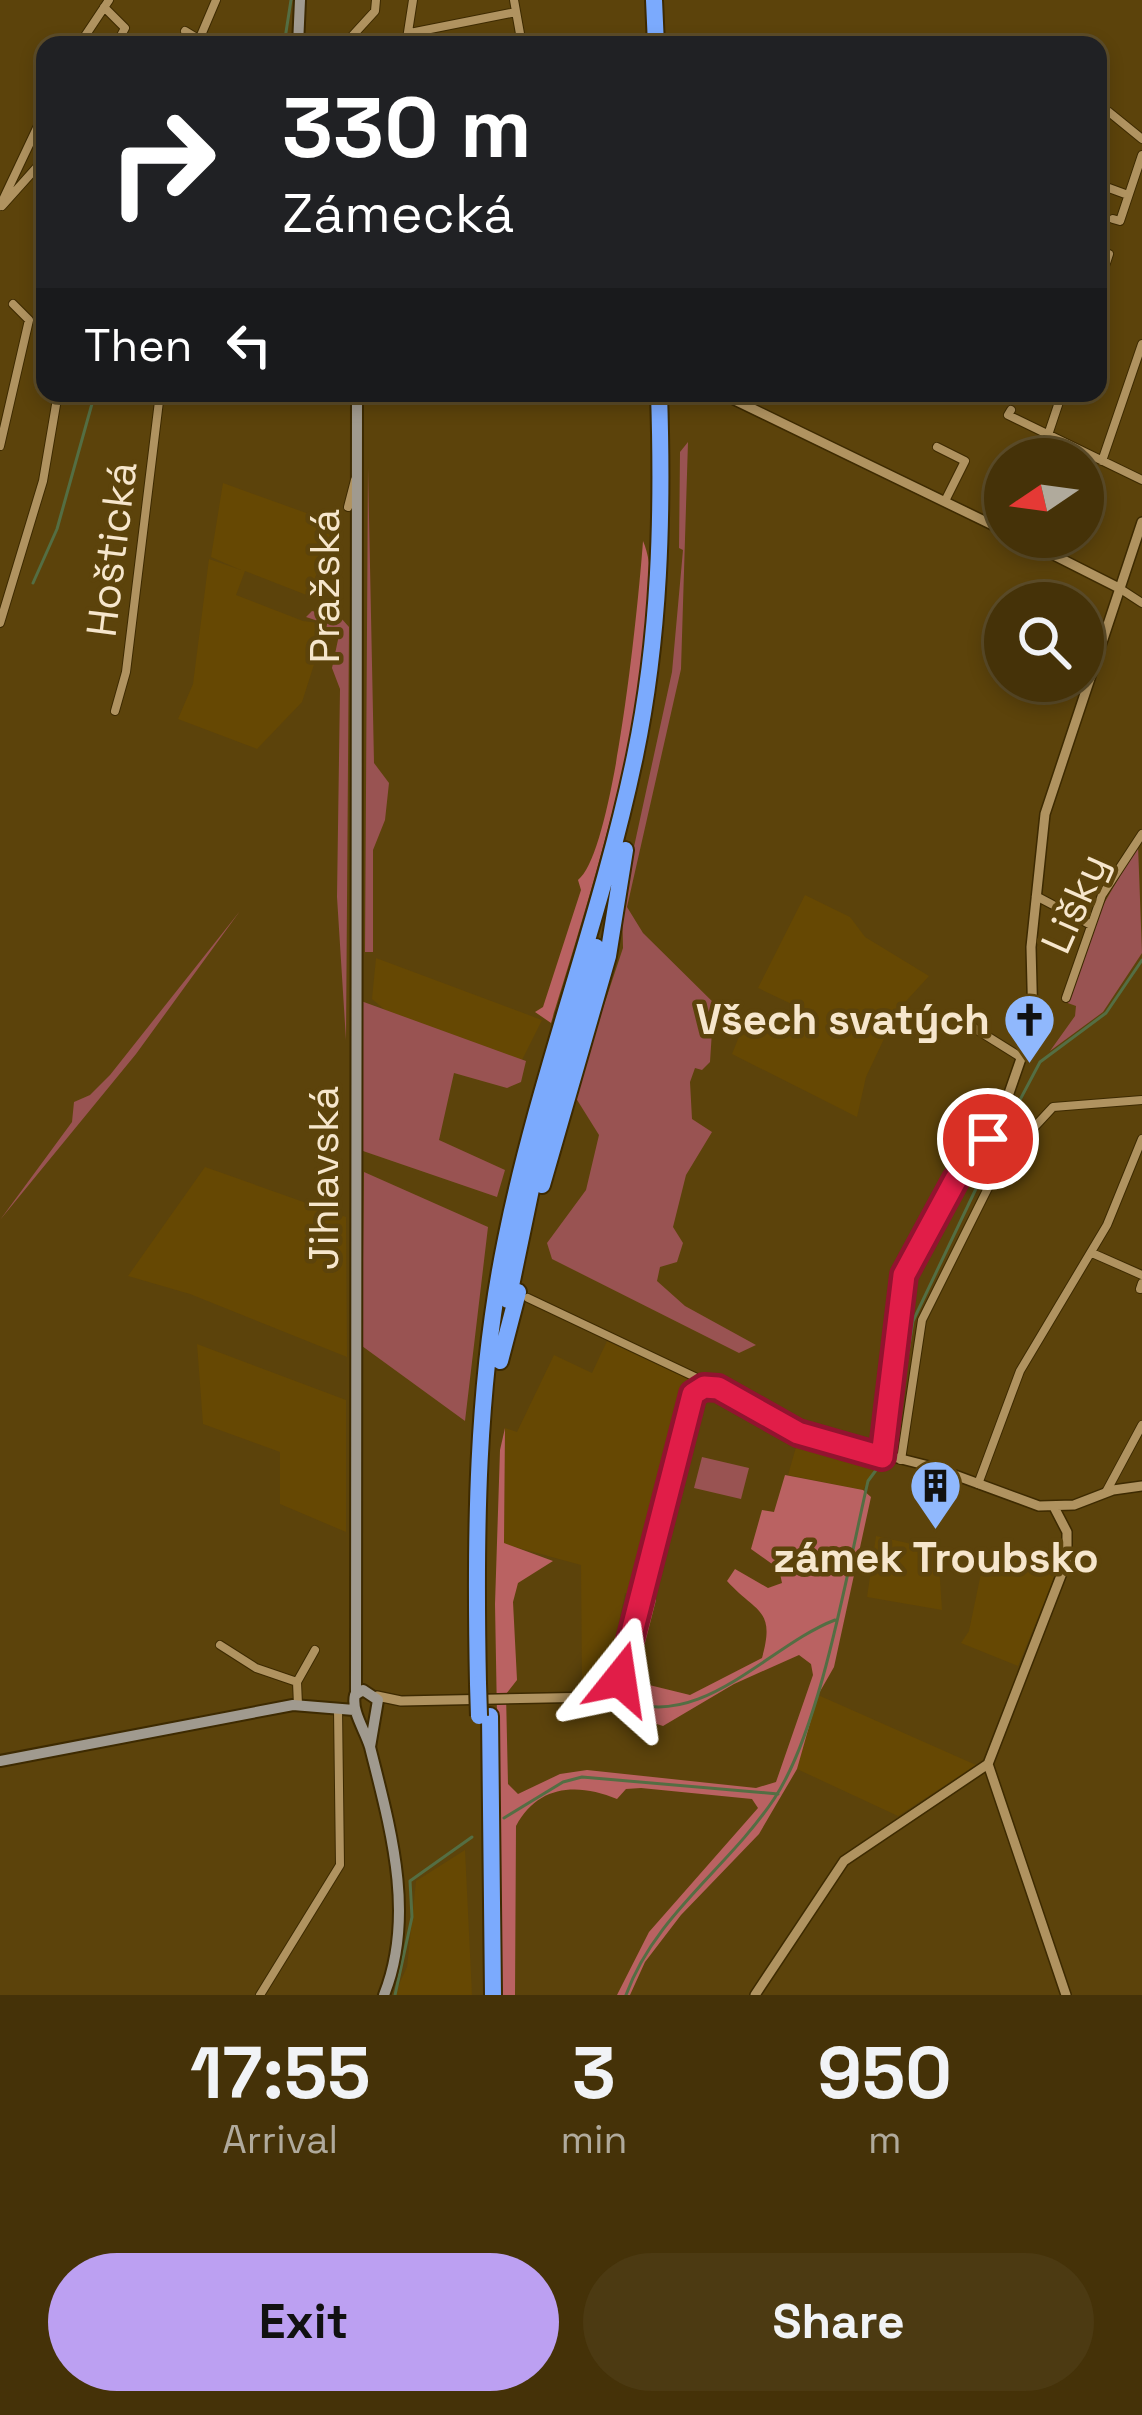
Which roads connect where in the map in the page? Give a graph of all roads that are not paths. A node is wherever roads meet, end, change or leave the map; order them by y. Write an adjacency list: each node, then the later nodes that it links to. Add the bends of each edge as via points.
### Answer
1 (216, 0): 15 (street)
2 (300, 0): 16 (main road)
3 (376, 0): 17 (street)
4 (413, 0): 11 (street)
5 (514, 0): 9 (street)
6 (644, 0): 20 (highway)
7 (654, 0): 21 (highway)
8 (106, 3): 12 (street); 13 (street, via 125,28)
9 (516, 12): 11 (street); 19 (street)
10 (185, 31): 14 (street)
11 (410, 33): 18 (street)
12 (85, 36)
13 (121, 36)
14 (193, 36)
15 (205, 36)
16 (298, 36)
17 (352, 36)
18 (409, 36)
19 (520, 36)
20 (646, 36)
21 (656, 36)
22 (1107, 115): 24 (street)
23 (36, 129): 25 (street)
24 (1142, 139)
25 (25, 152): 27 (street); 31 (street)
26 (1142, 155): 30 (street)
27 (36, 158)
28 (36, 169): 31 (street)
29 (1107, 187): 30 (street)
30 (1128, 195): 32 (street, via 1120,221)
31 (0, 207)
32 (1113, 219)
33 (1109, 254): 34 (street)
34 (1107, 257)
35 (13, 304): 45 (street, via 29,320)
36 (1140, 345): 50 (street)
37 (56, 402): 61 (street, via 43,481)
38 (159, 402): 63 (street, Hoštická)
39 (358, 402): 52 (main road, Pražská)
40 (659, 402): 86 (highway, via 661,532 649,682 617,834 520,1172 493,1329 478,1482)
41 (669, 402): 86 (highway, via 665,634 653,724 516,1251 487,1521)
42 (738, 402): 54 (street)
43 (1059, 402): 46 (street)
44 (1011, 410): 46 (street, via 1008,416)
45 (3, 426): 48 (street)
46 (1048, 435): 47 (street)
47 (1054, 438)
48 (0, 446)
49 (937, 447): 54 (street, via 965,461)
50 (1104, 454)
51 (1104, 461): 53 (street)
52 (358, 477): 55 (street, Pražská); 62 (main road, Pražská)
53 (1142, 480)
54 (945, 501): 56 (street)
55 (348, 507)
56 (984, 520)
57 (1142, 522): 59 (street)
58 (1060, 558): 59 (street)
59 (1119, 588): 60 (street); 65 (street, via 1045,814)
60 (1142, 603)
61 (0, 623)
62 (356, 696): 87 (main road, Jihlavská, via 356,1659)
63 (116, 711)
64 (1142, 834): 66 (street, Lišky)
65 (1035, 895): 66 (street); 69 (street, via 1035,1008)
66 (1091, 925): 67 (street, Lišky)
67 (1066, 998)
68 (966, 1023): 69 (street)
69 (1022, 1058): 72 (street)
70 (1142, 1100): 72 (street, via 1053,1107)
71 (1142, 1139): 73 (street)
72 (997, 1149): 78 (street, via 920,1325); 78 (street, via 956,1179 904,1275)
73 (1092, 1252): 74 (street); 79 (street, via 1034,1342)
74 (1141, 1282)
75 (528, 1298): 76 (street, via 695,1377)
76 (701, 1388): 78 (street, via 718,1388 798,1433); 87 (street, via 689,1402 614,1690 598,1697)
77 (1142, 1425): 81 (street)
78 (890, 1458): 79 (street)
79 (978, 1484): 82 (street)
80 (1142, 1486): 81 (street)
81 (1105, 1493): 82 (street)
82 (1054, 1507): 92 (street, via 1070,1552)
83 (220, 1645): 85 (street)
84 (315, 1650): 85 (street)
85 (297, 1682): 88 (street)
86 (483, 1684): 90 (highway, bridge)
87 (364, 1703): 89 (main road); 94 (main road, Jihlavská, via 400,1900)
88 (298, 1705): 89 (main road); 91 (main road)
89 (337, 1705): 93 (street, via 343,1851)
90 (484, 1716): 95 (highway); 96 (highway)
91 (0, 1761)
92 (988, 1764): 97 (street, via 844,1861); 98 (street)
93 (260, 1995)
94 (384, 1995)
95 (482, 1995)
96 (494, 1995)
97 (755, 1995)
98 (1066, 1995)

